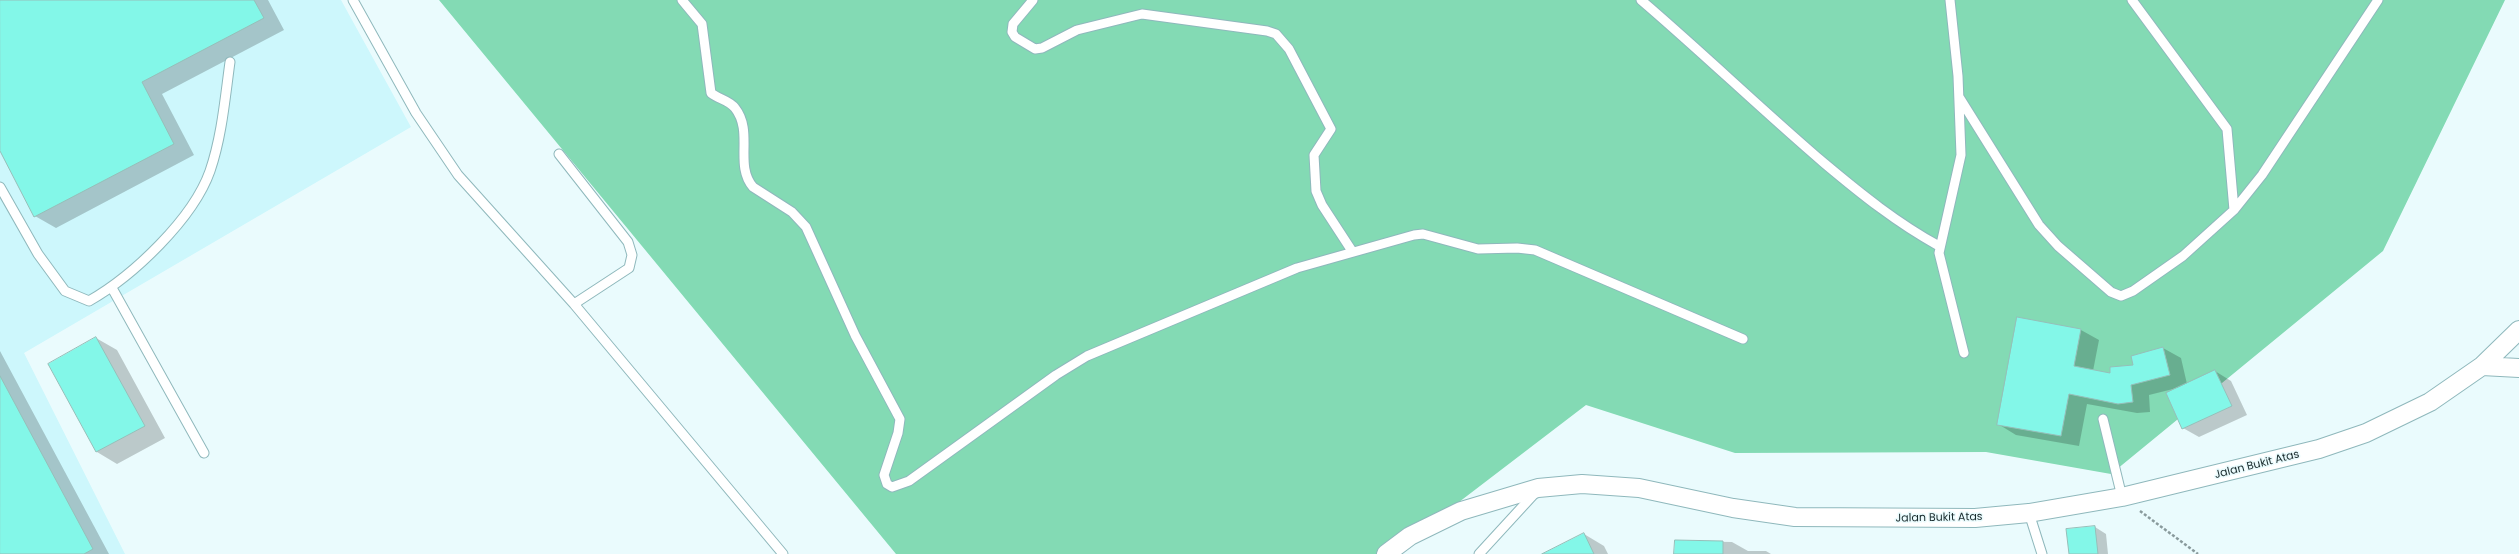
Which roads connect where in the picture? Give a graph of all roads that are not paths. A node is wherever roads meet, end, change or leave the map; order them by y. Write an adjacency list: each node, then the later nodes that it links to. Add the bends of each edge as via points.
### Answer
1 (354, 0): 16 (lane, via 439,150 458,175)
2 (682, 0): 14 (lane, via 698,16 704,30 711,93 730,103 739,114 744,130 744,174 747,181 753,188 800,218 855,335 896,412 900,426 884,475 887,484 892,486 909,481 1056,375 1087,356 1297,268)
3 (1033, 0): 14 (lane, via 1013,24 1012,32 1015,37 1035,49 1078,30 1142,14 1276,34 1289,49 1331,129 1314,156 1316,191 1322,206)
4 (1641, 0): 13 (lane, via 1783,128 1869,200 1900,223)
5 (1950, 0): 9 (lane)
6 (2132, 0): 12 (lane, via 2227,129)
7 (2378, 0): 12 (lane, via 2262,175)
8 (230, 62): 15 (lane, via 219,136 210,172 193,203 141,263)
9 (1959, 97): 12 (lane, via 2039,225 2058,246 2116,295 2133,291 2163,271); 13 (lane, via 1961,155)
10 (560, 154): 16 (lane, via 628,242 632,255 629,268)
11 (0, 187): 15 (lane, via 38,254 65,291 90,301)
12 (2234, 210)
13 (1940, 246): 19 (lane, via 1943,273)
14 (1352, 251): 18 (lane, via 1423,234 1478,249 1527,248)
15 (112, 288): 23 (lane)
16 (574, 304): 27 (lane)
17 (2519, 330): 20 (street, Jalan Bukit Atas)
18 (1743, 339)
19 (1964, 353)
20 (2482, 366): 21 (street); 25 (street, Jalan Bukit Atas, via 2430,402 2366,433 2319,450)
21 (2519, 368)
22 (2103, 419): 25 (lane)
23 (204, 453)
24 (1538, 488): 26 (street, Jalan Bukit Atas, via 1582,484 1639,488 1733,508 1795,517 1976,518); 28 (street, Jalan Bukit Atas, via 1461,511 1410,536); 29 (lane)
25 (2122, 498): 26 (street, Jalan Bukit Atas)
26 (2029, 513): 30 (lane)
27 (783, 554)
28 (1386, 554)
29 (1479, 554)
30 (2042, 554)

